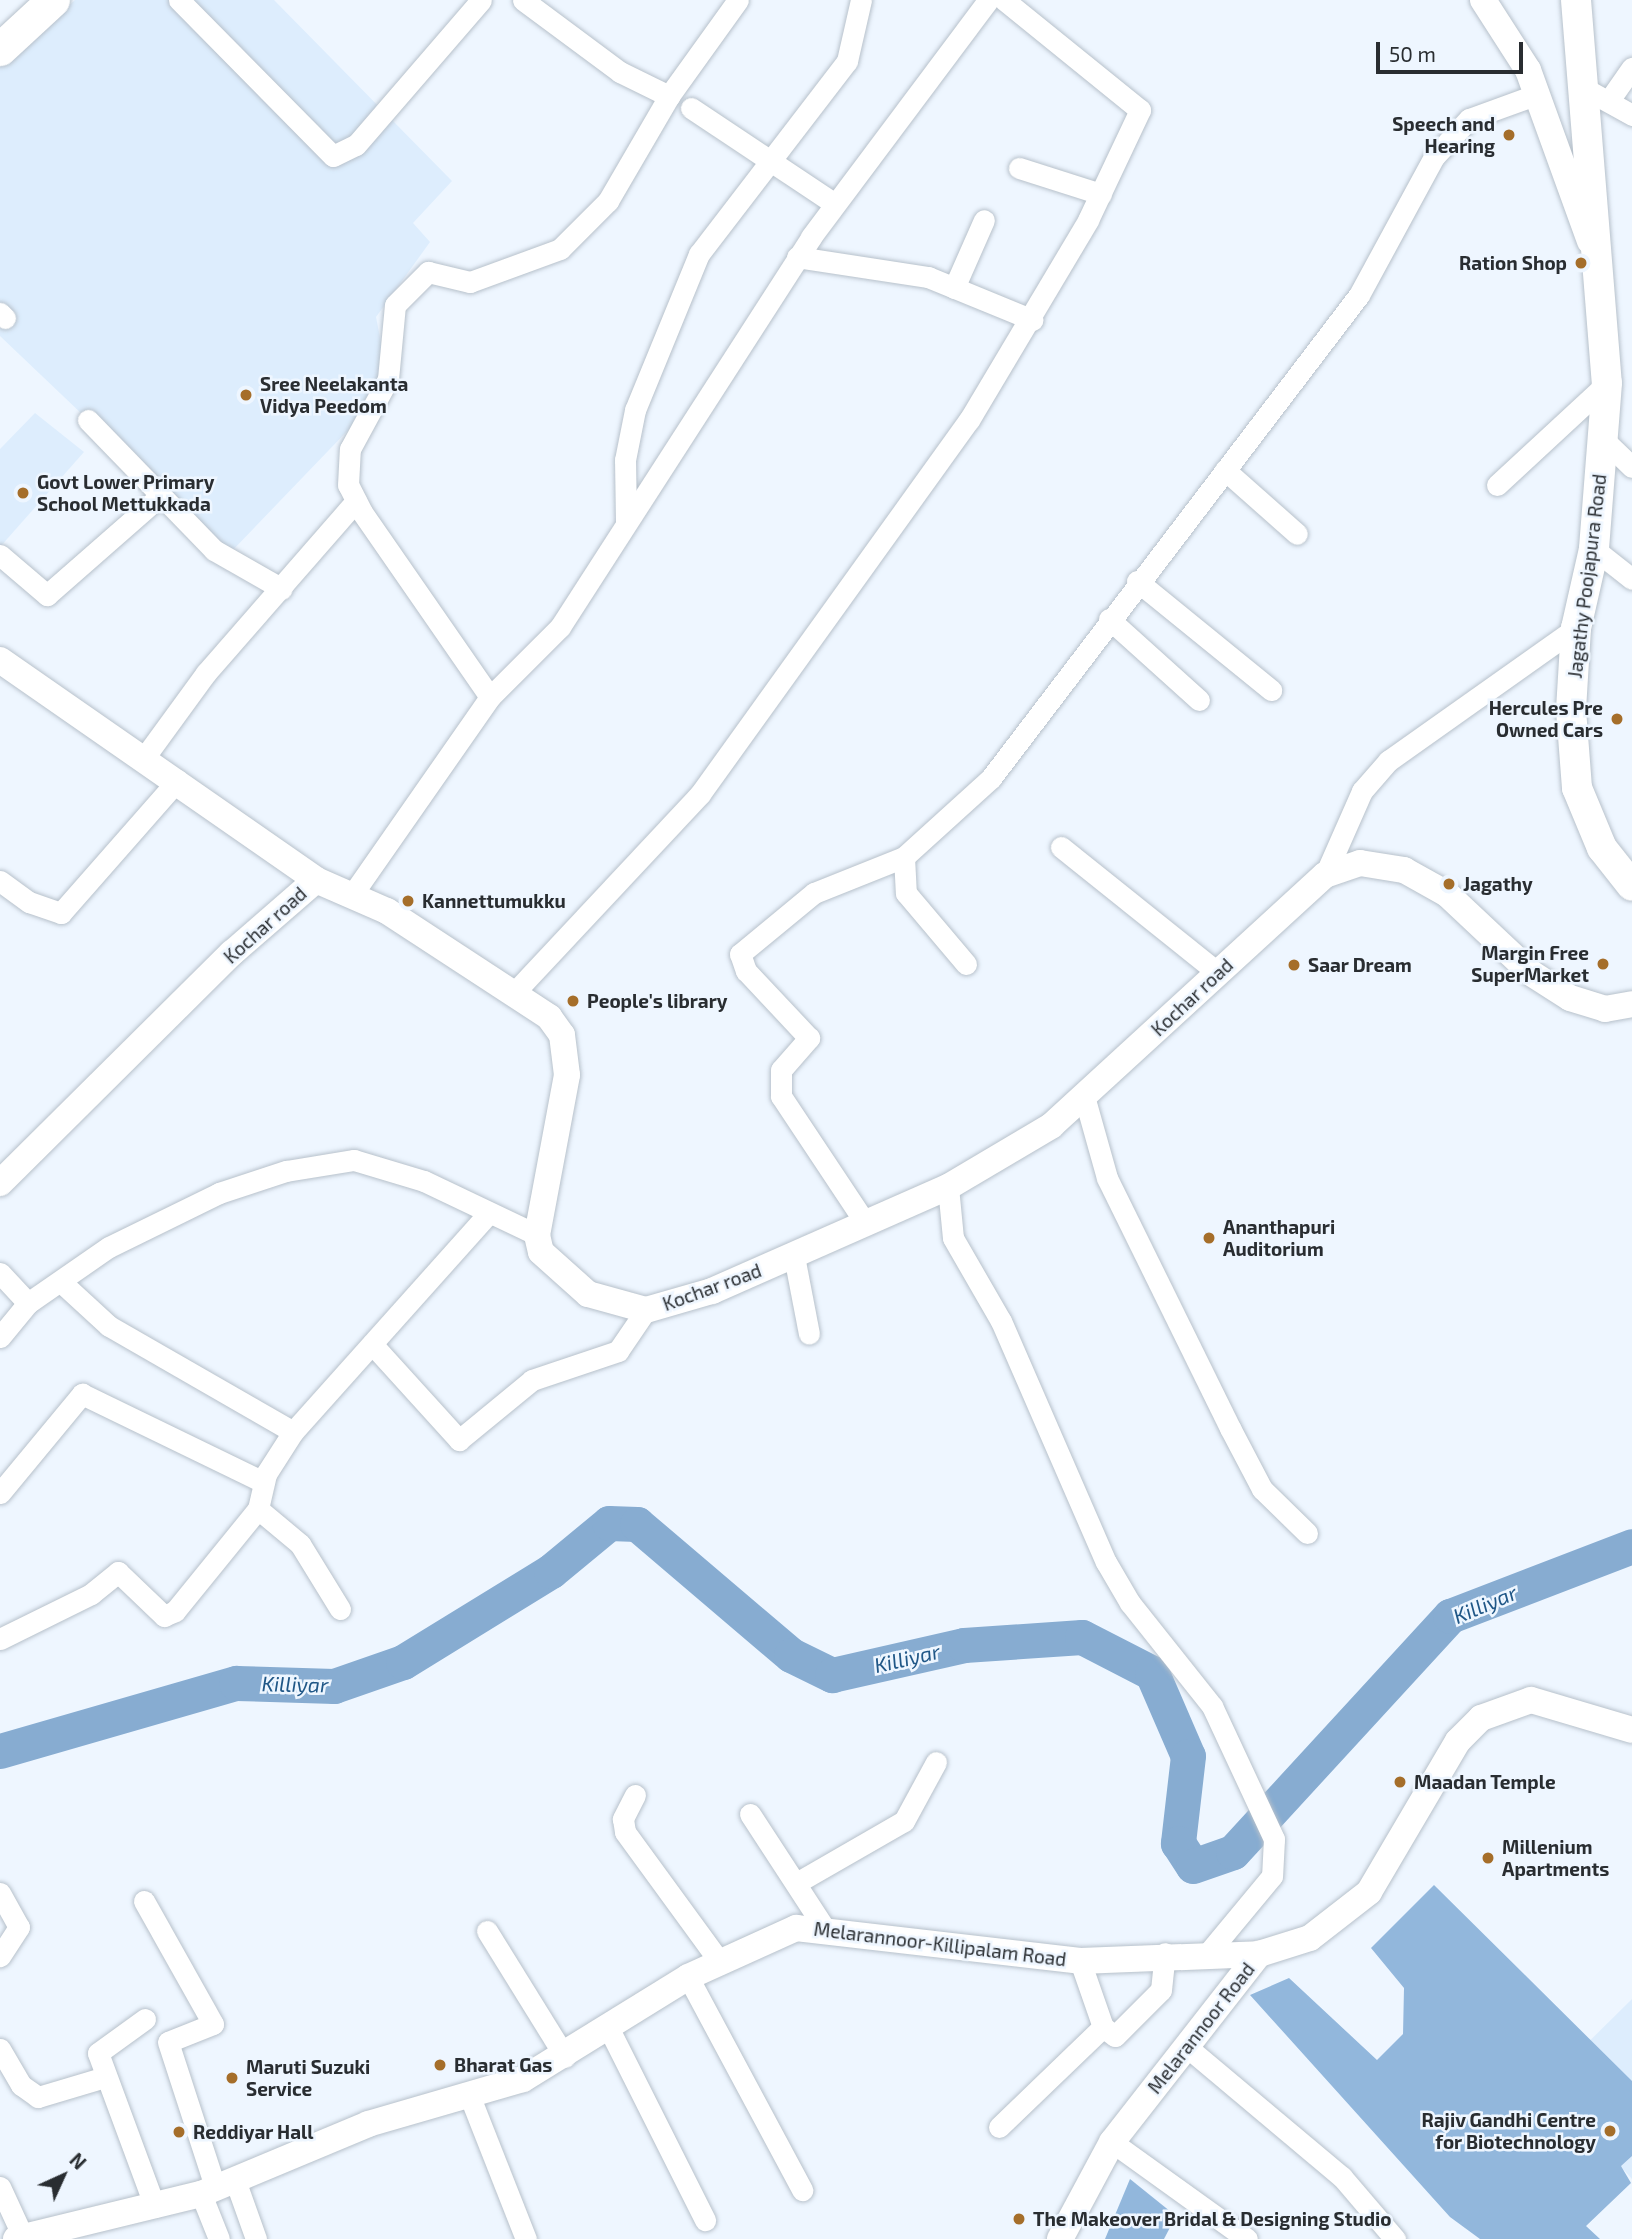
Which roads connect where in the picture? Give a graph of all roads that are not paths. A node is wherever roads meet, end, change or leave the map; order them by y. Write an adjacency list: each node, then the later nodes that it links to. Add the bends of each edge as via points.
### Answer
1 (53, 0): 11 (main road)
2 (179, 0): 3 (street, via 333,156 356,145)
3 (481, 0)
4 (523, 0): 15 (street, via 621,72)
5 (738, 0): 15 (street)
6 (861, 0): 19 (street, via 847,61)
7 (988, 0): 22 (street)
8 (1004, 0): 21 (street, via 1140,110)
9 (1483, 0): 14 (street, via 1528,70)
10 (1576, 0): 13 (main road, Jagathy Poojapura Road)
11 (0, 49)
12 (1632, 68): 16 (street)
13 (1580, 86): 16 (street); 25 (main road, Jagathy Poojapura Road)
14 (1535, 94): 25 (street); 32 (street, via 1469,119 1434,157 1359,295)
15 (669, 96): 35 (street, via 608,201 560,249 470,282 428,272 395,305 388,379 345,468)
16 (1610, 99): 18 (street)
17 (691, 108): 19 (street)
18 (1632, 115)
19 (772, 163): 22 (street); 36 (street, via 699,254 635,410 625,460)
20 (1019, 168): 21 (street)
21 (1101, 194): 27 (street)
22 (835, 204): 24 (street)
23 (984, 220): 26 (street)
24 (797, 257): 26 (street, via 882,268); 36 (street)
25 (1603, 275): 28 (main road, Jagathy Poojapura Road)
26 (954, 288): 27 (street)
27 (1033, 320): 60 (street, via 969,420 700,794)
28 (1607, 383): 30 (main road, Jagathy Poojapura Road); 33 (street)
29 (88, 420): 34 (street)
30 (1604, 440): 31 (street); 38 (main road, Jagathy Poojapura Road)
31 (1632, 467)
32 (1225, 470): 37 (street); 41 (street)
33 (1497, 485)
34 (160, 496): 39 (street, via 47,595); 42 (street, via 214,550)
35 (356, 501): 42 (street); 47 (street)
36 (626, 522): 47 (street, via 560,627)
37 (1297, 534)
38 (1594, 549): 40 (street); 44 (main road, Jagathy Poojapura Road)
39 (0, 555)
40 (1632, 579)
41 (1136, 581): 43 (street); 46 (street)
42 (282, 589): 49 (street, via 206,673)
43 (1109, 619): 48 (street); 52 (street, via 991,778)
44 (1576, 628): 53 (street, via 1388,761 1362,791); 56 (main road, Jagathy Poojapura Road, via 1571,710 1577,788 1602,848)
45 (1, 664): 49 (street)
46 (1271, 690)
47 (489, 697): 57 (street)
48 (1199, 700)
49 (144, 758): 50 (street)
50 (178, 780): 54 (street); 55 (street, via 61,913 29,902)
51 (1061, 848): 59 (street)
52 (904, 857): 58 (street, via 906,893); 66 (street, via 814,893 740,954 746,971 809,1038 782,1070 781,1096)
53 (1325, 875): 59 (street, Kochar road); 61 (street, Kochar road, via 1360,863 1404,870 1447,894 1531,973 1570,998 1605,1009)
54 (316, 880): 57 (street, Kochar road); 63 (street, Kochar road, via 222,962)
55 (0, 881)
56 (1632, 887)
57 (354, 892): 60 (street, Kochar road)
58 (966, 964)
59 (1218, 973): 62 (street, Kochar road)
60 (513, 994): 67 (street, Kochar road, via 549,1017 566,1052)
61 (1632, 1004)
62 (1084, 1096): 64 (street, Kochar road, via 1051,1126); 80 (street, via 1107,1178 1230,1428 1262,1489)
63 (0, 1183)
64 (948, 1187): 66 (street, Kochar road); 93 (street, via 953,1238 1001,1321 1106,1562 1130,1603 1212,1706 1274,1839 1272,1876)
65 (488, 1214): 67 (street); 70 (street, via 424,1181 354,1160 286,1171 219,1193 108,1247); 75 (street)
66 (866, 1224): 68 (street, Kochar road)
67 (537, 1235): 72 (street, Kochar road, via 541,1252 588,1294)
68 (794, 1256): 72 (street, Kochar road, via 712,1292); 73 (street)
69 (0, 1273): 71 (street)
70 (61, 1282): 71 (street); 76 (street, via 110,1326)
71 (28, 1303): 74 (street)
72 (646, 1310): 75 (street, via 618,1351 532,1380 460,1440)
73 (809, 1334)
74 (0, 1337)
75 (372, 1344): 76 (street)
76 (293, 1432): 77 (street)
77 (263, 1482): 78 (street, via 82,1394); 79 (street)
78 (0, 1493)
79 (258, 1509): 81 (street, via 300,1544); 82 (street, via 176,1611 164,1616 118,1573 92,1594)
80 (1307, 1532)
81 (340, 1609)
82 (0, 1639)
83 (1632, 1730): 94 (street, Melarannoor Road, via 1531,1700 1481,1718 1458,1741 1369,1892 1310,1938)
84 (936, 1762): 87 (street, via 904,1821)
85 (635, 1795): 96 (street, via 623,1819 625,1832)
86 (750, 1814): 87 (street)
87 (799, 1882): 90 (street)
88 (0, 1893): 95 (street, via 19,1927)
89 (144, 1901): 111 (street, via 213,2024 168,2042)
90 (825, 1928): 96 (street, Melarannoor-Killipalam Road, via 796,1928); 97 (street, Melarannoor-Killipalam Road)
91 (486, 1931): 104 (street)
92 (1165, 1953): 93 (street, Melarannoor-Killipalam Road); 97 (street, Melarannoor-Killipalam Road); 100 (street, via 1161,1990 1115,2036)
93 (1208, 1953): 94 (street, Melarannoor-Killipalam Road)
94 (1259, 1954): 102 (street, Melarannoor Road)
95 (0, 1956)
96 (719, 1961): 98 (street, Melarannoor-Killipalam Road)
97 (1080, 1961): 100 (street)
98 (688, 1977): 101 (street, Melarannoor-Killipalam Road); 112 (street)
99 (145, 2019): 106 (street, via 100,2049)
100 (1103, 2027): 108 (street)
101 (609, 2029): 104 (street, Melarannoor-Killipalam Road); 114 (street)
102 (1188, 2047): 109 (street, Melarannoor Road); 121 (street, via 1342,2177)
103 (0, 2049): 105 (street)
104 (565, 2057): 107 (street, Melarannoor-Killipalam Road)
105 (6, 2076): 106 (street, via 38,2097)
106 (105, 2077): 113 (street)
107 (470, 2097): 111 (street, Melarannoor-Killipalam Road, via 368,2124); 118 (street)
108 (999, 2127)
109 (1112, 2142): 119 (street, Melarannoor Road); 120 (street)
110 (0, 2187): 115 (street)
111 (217, 2187): 113 (street, Melarannoor-Killipalam Road); 116 (street); 117 (street)
112 (802, 2190)
113 (155, 2207): 115 (street, Melarannoor-Killipalam Road)
114 (705, 2220)
115 (19, 2238)
116 (219, 2239)
117 (256, 2239)
118 (526, 2239)
119 (1060, 2239)
120 (1247, 2239)
121 (1395, 2239)

